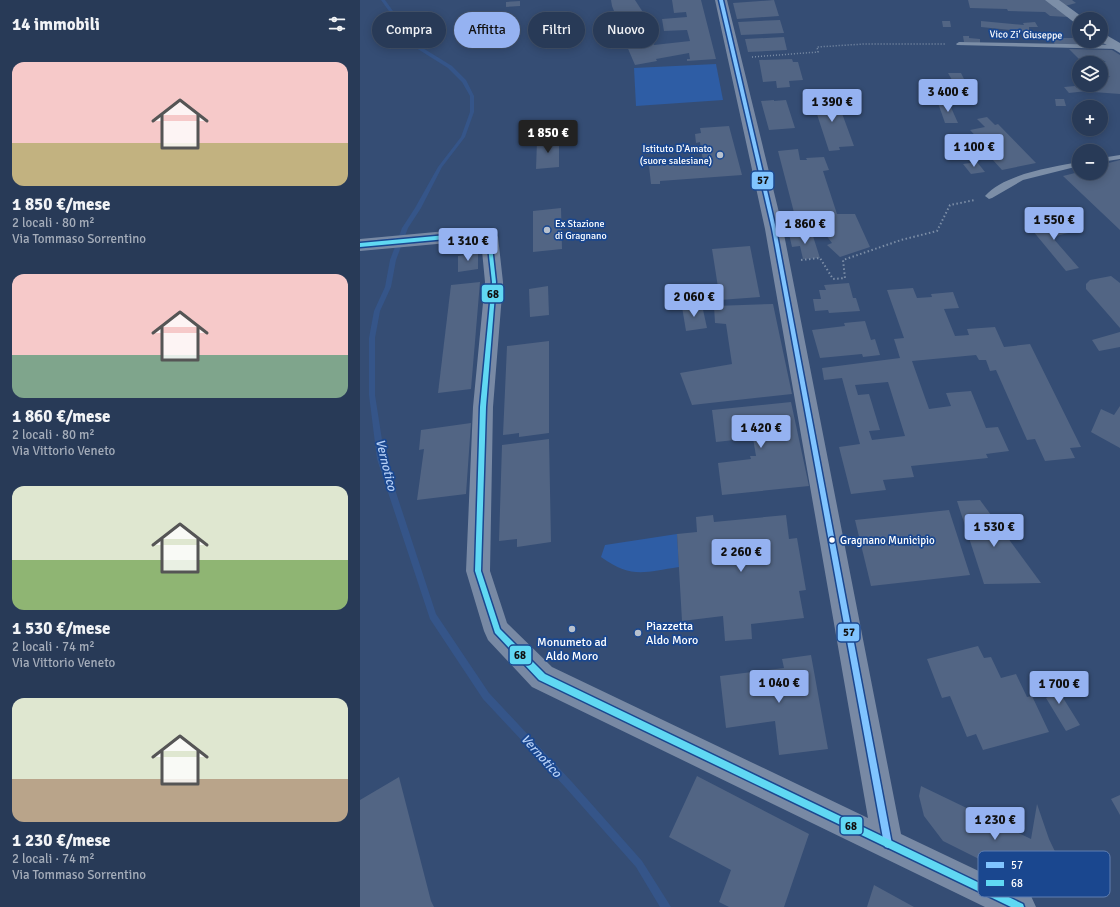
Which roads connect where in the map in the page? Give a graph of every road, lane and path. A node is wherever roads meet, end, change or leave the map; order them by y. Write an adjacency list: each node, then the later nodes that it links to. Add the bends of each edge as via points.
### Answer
1 (721, 0): 7 (street)
2 (1051, 0): 3 (street)
3 (1072, 15)
4 (1108, 41): 6 (street)
5 (959, 44): 6 (lane, Vico Zi' Giuseppe); 7 (path, via 842,45 817,47 818,52)
6 (1118, 48)
7 (736, 58): 13 (street)
8 (1120, 157): 9 (lane)
9 (1108, 159)
10 (1072, 166): 11 (lane, via 1019,179)
11 (989, 196): 13 (path, via 950,205 937,231 901,240 843,260 845,278 833,279 820,258)
12 (365, 245): 14 (street, via 478,234 489,237 494,282 483,407 478,571 497,631 542,677)
13 (780, 262): 14 (street)
14 (888, 844): 15 (street)
15 (978, 887)
16 (999, 897): 17 (street)
17 (1020, 907)

